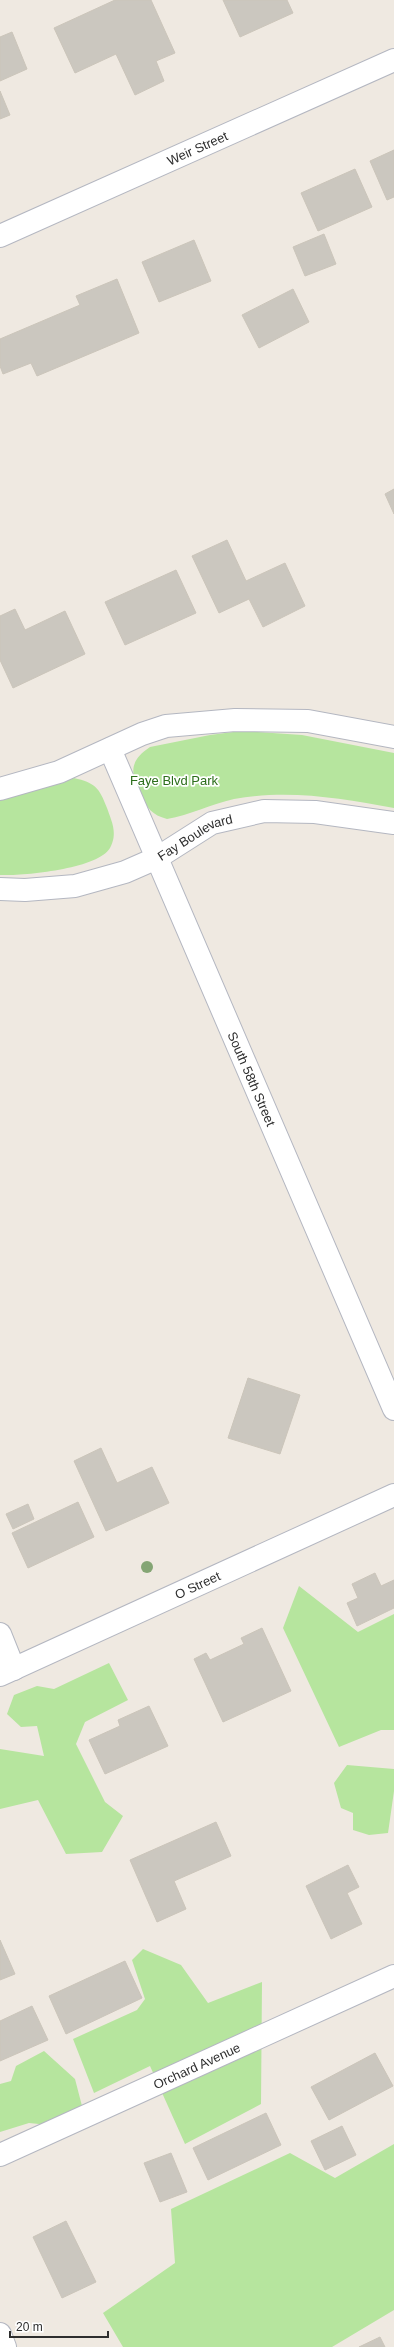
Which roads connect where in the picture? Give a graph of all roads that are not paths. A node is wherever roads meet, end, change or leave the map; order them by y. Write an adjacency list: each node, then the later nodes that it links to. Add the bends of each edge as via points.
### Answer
1 (394, 60): 2 (street, Weir Street)
2 (0, 236)
3 (394, 737): 4 (street, via 308,721 235,720 166,726)
4 (110, 749): 5 (street, via 59,772); 7 (street, South 58th Street)
5 (0, 789)
6 (394, 823): 7 (street, Fay Boulevard, via 315,812 264,811 212,823)
7 (157, 858): 8 (street, Fay Boulevard, via 125,872 75,886); 9 (street, South 58th Street)
8 (0, 889)
9 (394, 1409)
10 (394, 1495): 12 (street, O Street)
11 (0, 1634): 12 (street)
12 (7, 1672)
13 (394, 1976): 14 (street, Orchard Avenue)
14 (0, 2155)
15 (0, 2334): 16 (street)
16 (5, 2347)

